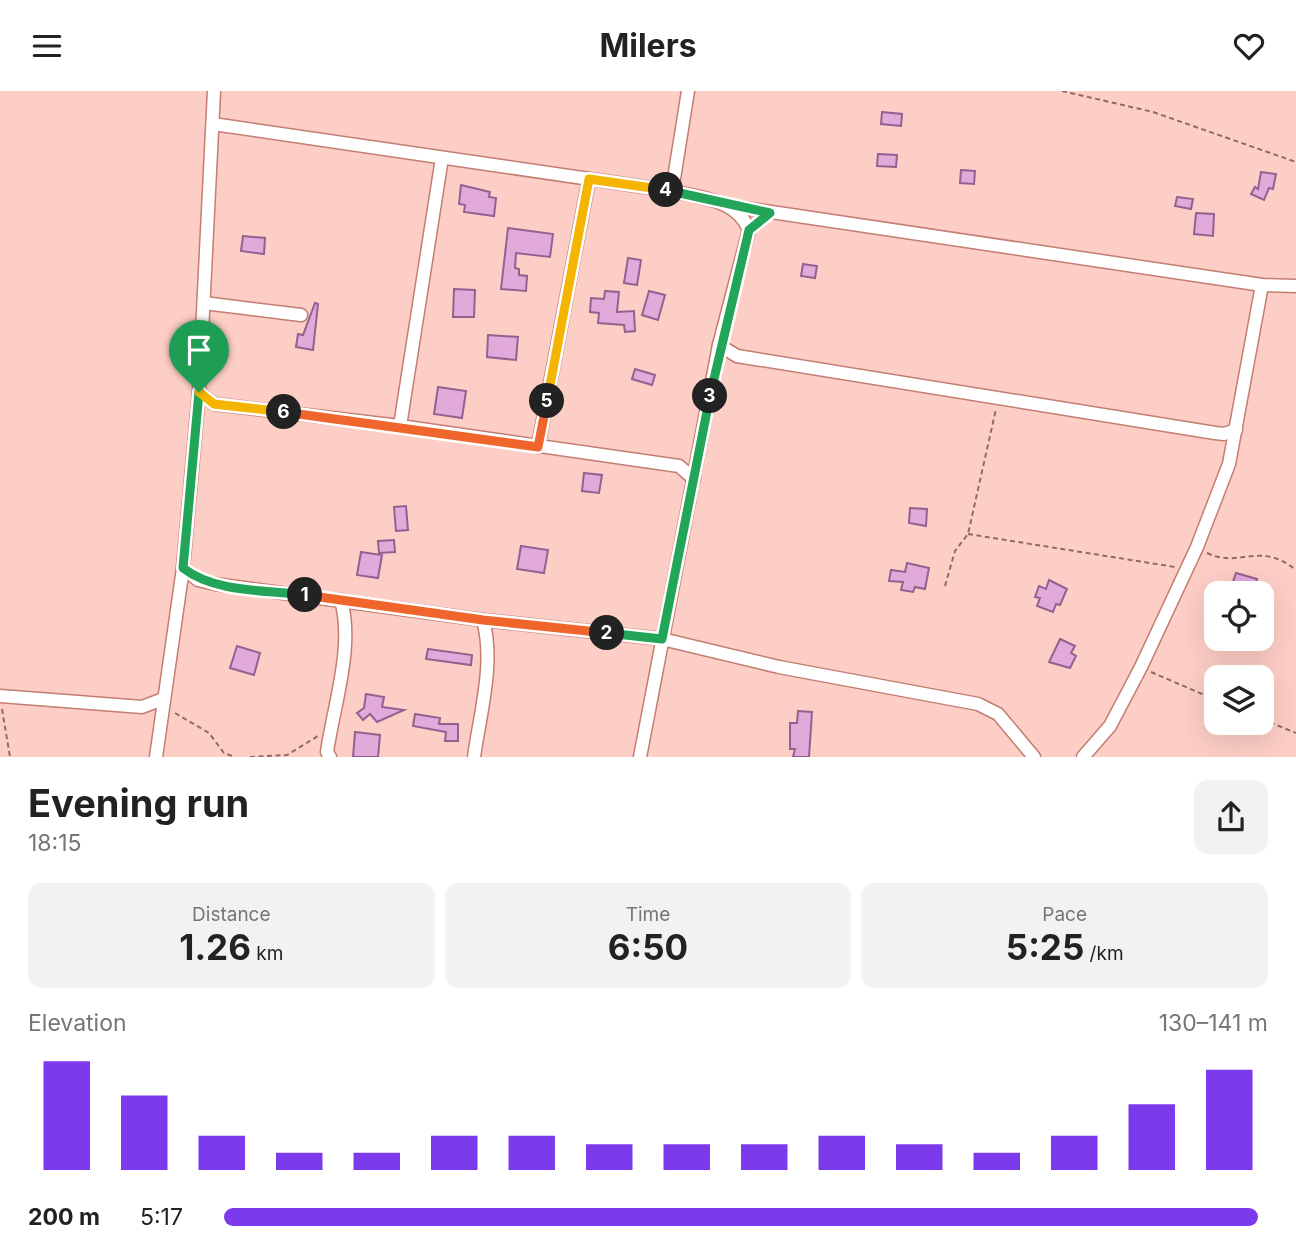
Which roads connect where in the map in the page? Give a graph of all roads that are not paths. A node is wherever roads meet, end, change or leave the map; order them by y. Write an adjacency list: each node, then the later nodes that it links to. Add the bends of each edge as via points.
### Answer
1 (214, 91): 3 (street)
2 (688, 91): 6 (street)
3 (213, 124): 4 (street); 12 (street)
4 (442, 158): 5 (street); 18 (street)
5 (589, 179): 6 (street); 20 (street)
6 (672, 191): 7 (street)
7 (731, 206): 8 (street); 9 (street)
8 (770, 213): 9 (street); 10 (street)
9 (749, 230): 14 (street)
10 (1262, 285): 11 (street); 19 (street)
11 (1296, 286)
12 (204, 303): 13 (street); 15 (street)
13 (301, 315)
14 (719, 345): 19 (street, via 737,356 1215,433); 21 (street)
15 (199, 392): 16 (street); 17 (street)
16 (214, 404): 17 (street); 18 (street)
17 (196, 422): 24 (street)
18 (400, 426): 20 (street)
19 (1236, 430): 37 (street, via 1229,464 1187,569 1110,726)
20 (538, 447): 22 (street)
21 (699, 455): 22 (street); 23 (street)
22 (679, 466): 23 (street)
23 (694, 479): 29 (street)
24 (183, 568): 25 (street); 26 (street)
25 (198, 580): 26 (street); 27 (street)
26 (180, 594): 31 (street)
27 (341, 600): 28 (street); 33 (street, via 345,642 327,752)
28 (483, 620): 29 (street); 34 (street, via 488,638 486,671)
29 (662, 639): 35 (street); 36 (street, via 779,667 978,704 998,714)
30 (0, 698): 31 (street, via 131,707)
31 (163, 703): 32 (street)
32 (156, 757)
33 (330, 757)
34 (474, 757)
35 (640, 757)
36 (1034, 757)
37 (1083, 757)

